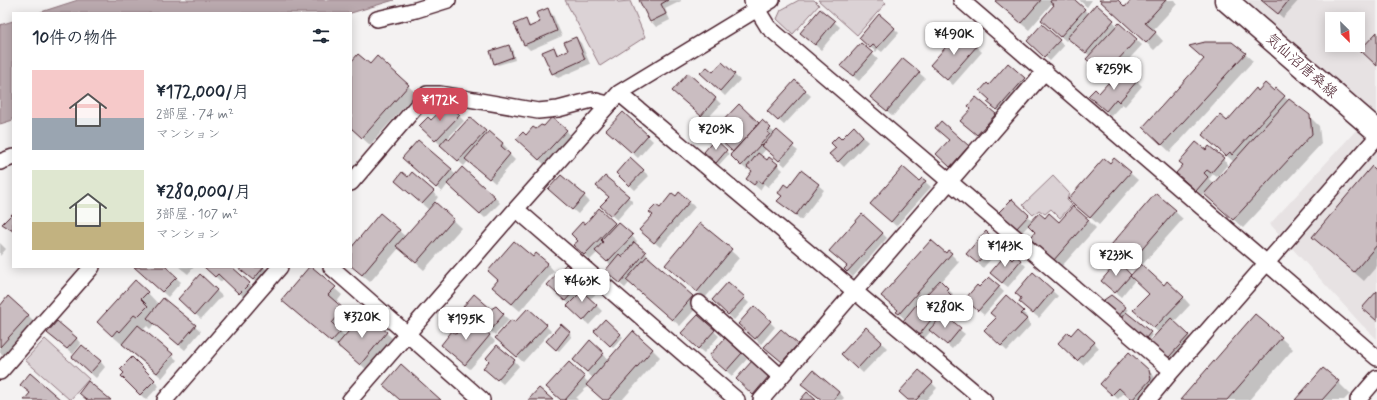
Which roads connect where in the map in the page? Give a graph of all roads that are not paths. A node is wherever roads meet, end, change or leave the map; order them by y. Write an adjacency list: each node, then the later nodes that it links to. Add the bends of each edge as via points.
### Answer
1 (448, 0): 6 (street)
2 (772, 0): 5 (street)
3 (961, 0): 7 (street)
4 (1226, 0): 10 (main road, 気仙沼唐桑線)
5 (754, 4): 8 (street); 15 (street, via 768,27)
6 (377, 19)
7 (1045, 71): 15 (street); 17 (street)
8 (619, 93): 9 (street); 21 (street)
9 (608, 104): 14 (street, via 592,100 558,109 538,111 427,94); 16 (street)
10 (1377, 131)
11 (1377, 137): 17 (street)
12 (12, 157): 13 (street)
13 (0, 162)
14 (352, 182)
15 (951, 182): 21 (street); 25 (street)
16 (516, 209): 23 (street); 32 (street)
17 (1268, 262): 24 (street); 25 (street)
18 (91, 268): 26 (street)
19 (279, 268): 29 (street)
20 (332, 268): 23 (street)
21 (855, 290): 27 (street); 34 (street)
22 (699, 303): 27 (street)
23 (407, 335): 30 (street); 31 (street)
24 (1377, 358)
25 (1172, 370): 35 (street)
26 (0, 372)
27 (781, 377): 33 (street)
28 (1377, 378): 36 (street)
29 (165, 400)
30 (350, 400)
31 (482, 400)
32 (737, 400)
33 (761, 400)
34 (984, 400)
35 (1148, 400)
36 (1358, 400)

